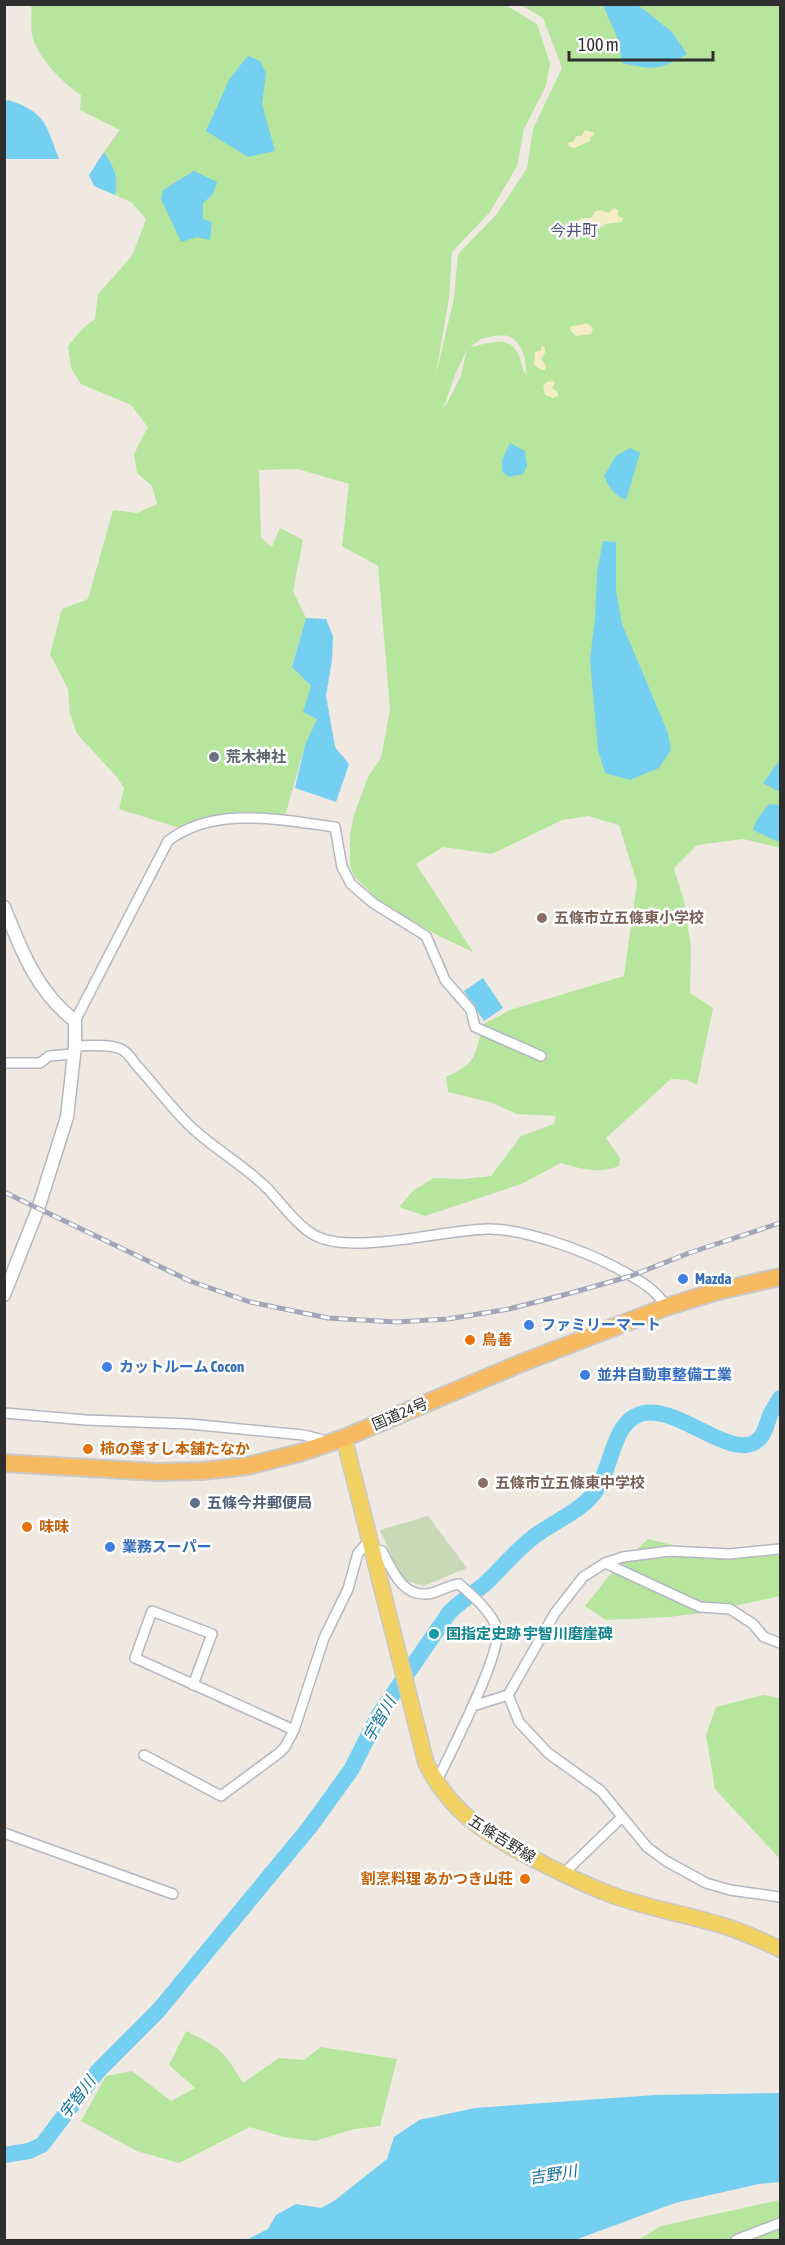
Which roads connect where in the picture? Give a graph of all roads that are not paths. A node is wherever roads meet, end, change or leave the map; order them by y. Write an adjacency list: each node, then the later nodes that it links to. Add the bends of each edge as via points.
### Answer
1 (4, 907): 2 (street, via 22,954 39,982)
2 (75, 1021): 3 (street); 4 (street, via 168,841 180,832 217,820 285,820 335,827 342,867 351,884 426,936 445,980 471,1010 475,1028)
3 (74, 1050): 5 (street, via 49,1056 40,1063); 7 (street, via 67,1117 38,1209); 8 (street, via 101,1045 123,1050 190,1125 266,1187 316,1236 356,1243 468,1230 507,1231 589,1254 631,1276 661,1297)
4 (541, 1056)
5 (4, 1063)
6 (780, 1277): 8 (highway, 国道24号)
7 (4, 1295)
8 (666, 1307): 10 (highway, 国道24号)
9 (4, 1413): 10 (street, via 190,1424)
10 (336, 1440): 11 (highway, 国道24号, via 247,1466 202,1471); 12 (main road, 五條吉野線)
11 (4, 1463)
12 (371, 1544): 18 (street, via 382,1551 404,1587 429,1594 459,1584 480,1600 497,1630 494,1653); 19 (street, via 358,1553 348,1589 324,1638); 21 (main road, 五條吉野線, via 426,1763)
13 (780, 1549): 14 (street, via 729,1554 669,1551)
14 (605, 1563): 15 (street, via 700,1607 730,1609 753,1624 764,1637); 17 (street, via 583,1577 555,1613)
15 (780, 1643)
16 (193, 1685): 16 (street, via 135,1658 152,1611 212,1634); 19 (street)
17 (508, 1695): 18 (street); 22 (street, via 519,1722 548,1753 601,1791)
18 (473, 1706): 21 (street)
19 (294, 1730): 20 (street, via 279,1754 221,1796)
20 (144, 1755)
21 (436, 1783): 24 (main road, 五條吉野線, via 468,1819)
22 (622, 1817): 24 (street); 26 (street, via 647,1847 706,1882 729,1890)
23 (4, 1833): 25 (street)
24 (563, 1874): 27 (main road, 五條吉野線, via 608,1894 722,1925)
25 (172, 1894)
26 (780, 1896)
27 (780, 1949)
28 (780, 2223): 29 (street)
29 (736, 2241)

